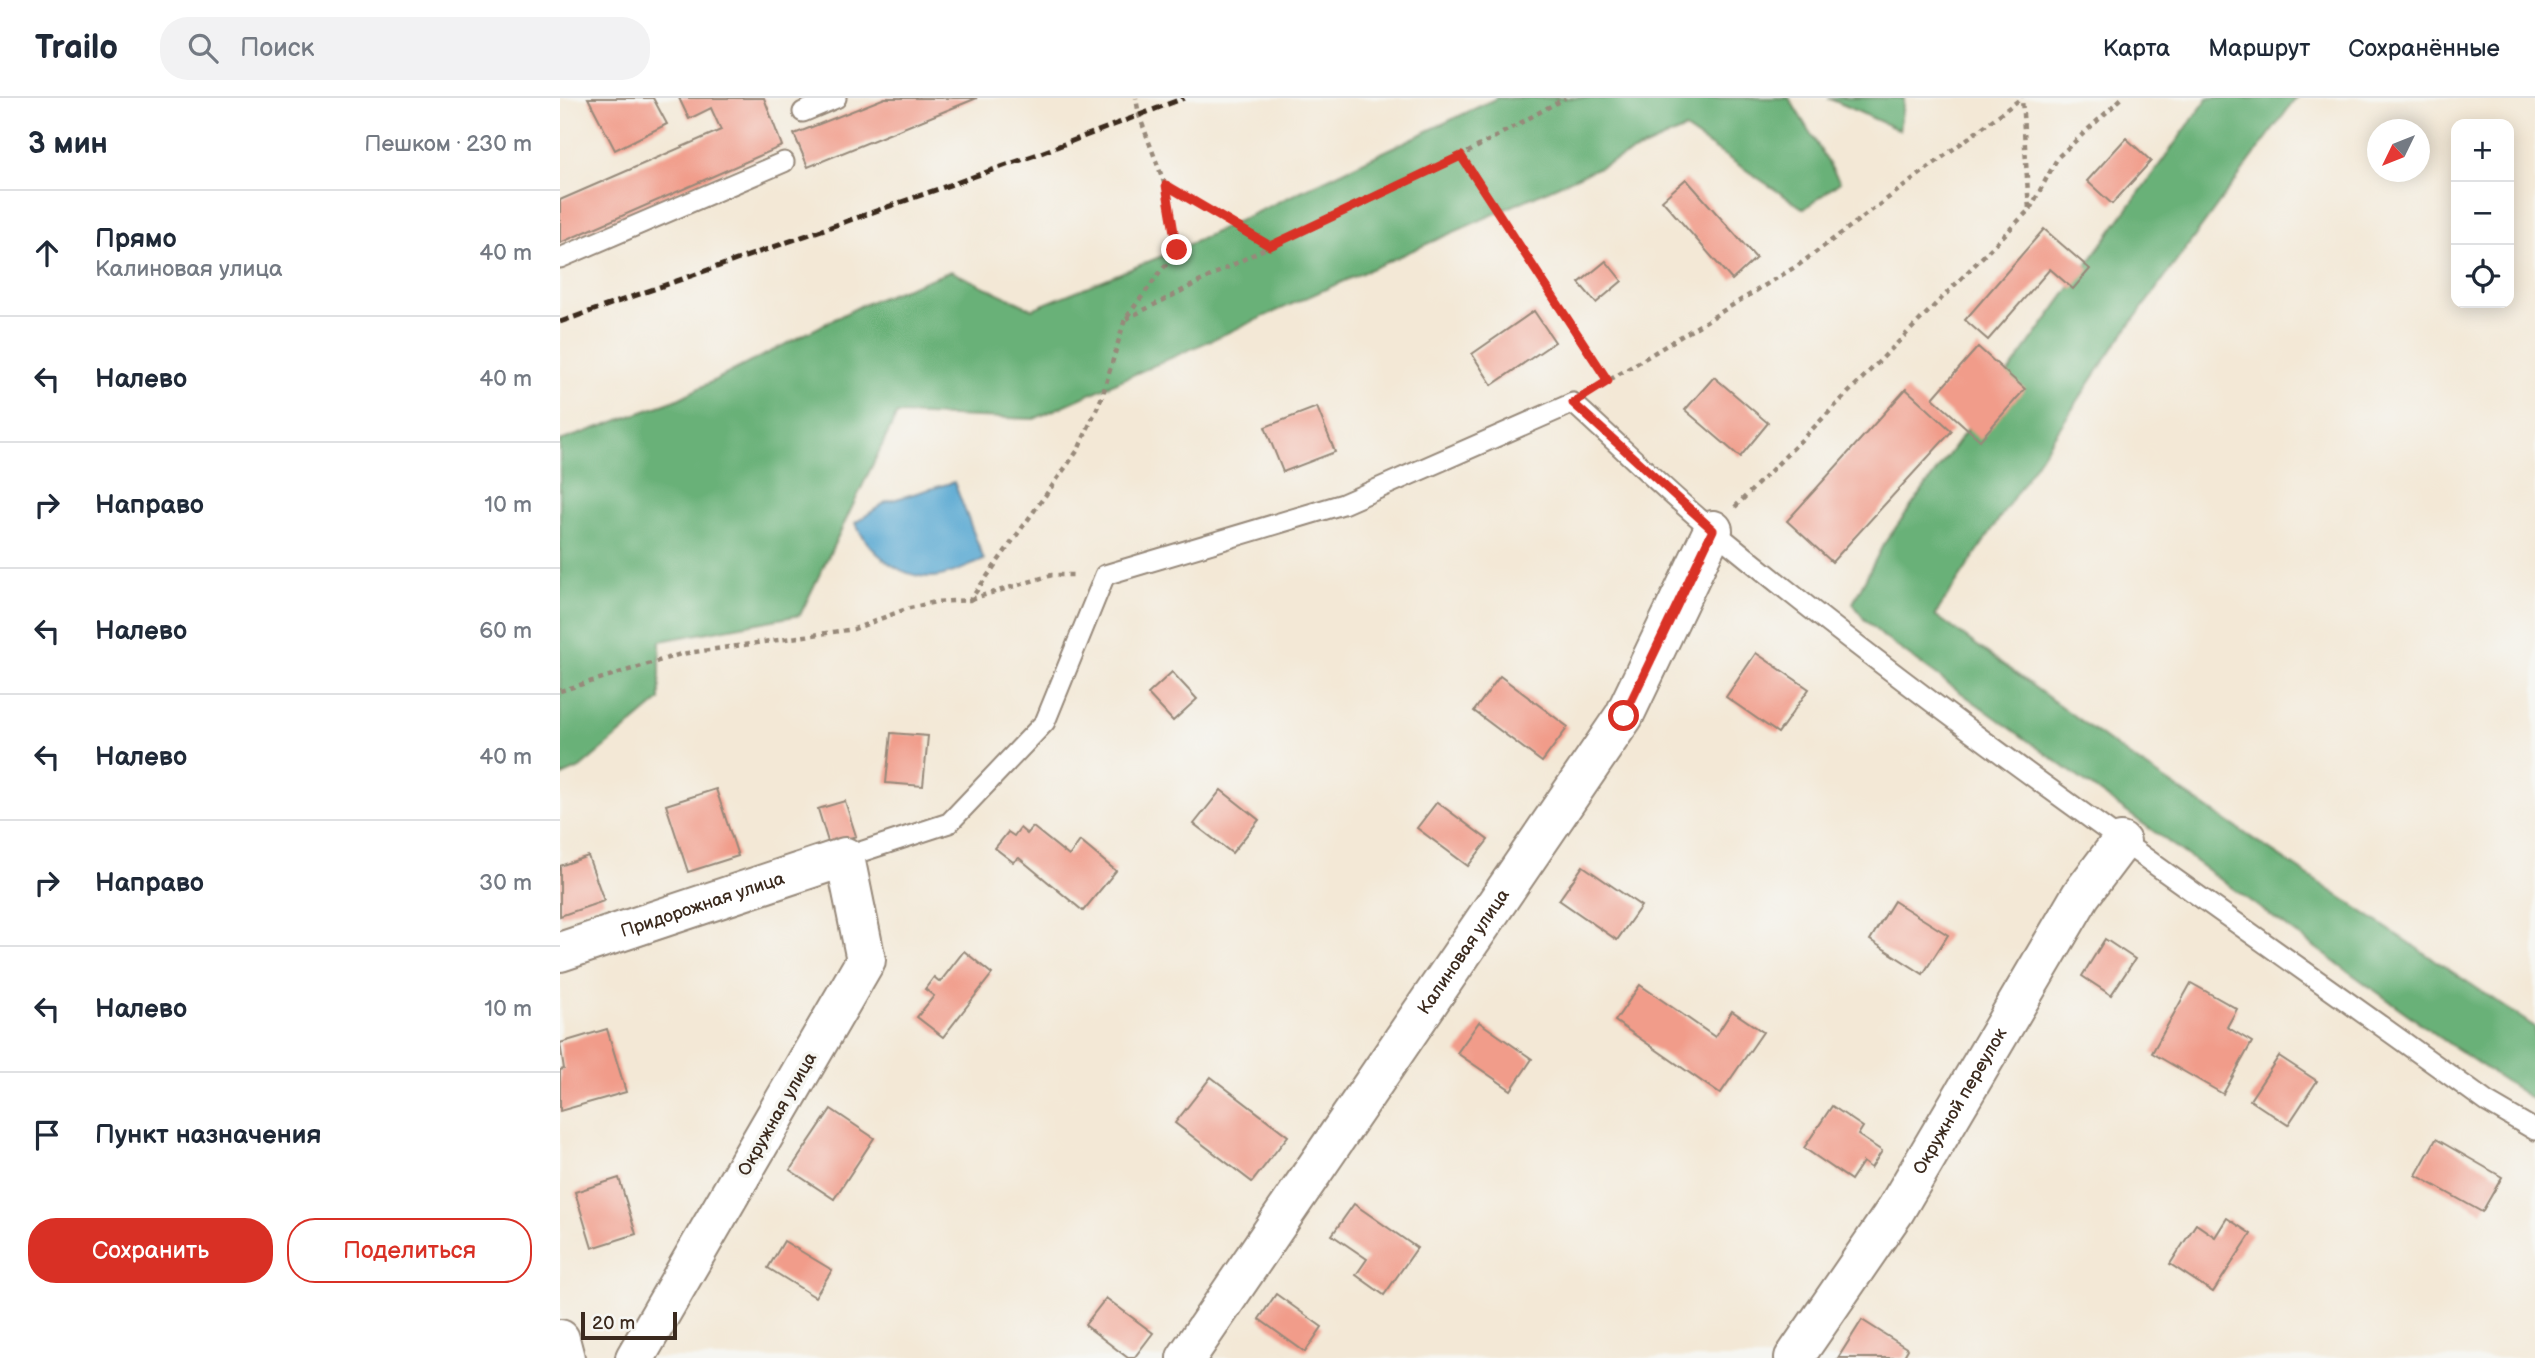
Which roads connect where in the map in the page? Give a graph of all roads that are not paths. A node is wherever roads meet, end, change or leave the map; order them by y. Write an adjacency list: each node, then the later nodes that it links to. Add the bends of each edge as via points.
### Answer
1 (836, 98): 2 (lane)
2 (803, 112)
3 (784, 162): 4 (lane)
4 (560, 258)
5 (1713, 530): 6 (lane); 7 (lane, via 1573,403 1343,504 1105,575 1045,722 949,823); 13 (street, Калиновая улица, via 1624,716)
6 (2121, 842): 9 (lane, via 2487,1102); 14 (street, Окружной переулок, via 2081,895 1895,1211)
7 (845, 857): 8 (street, Придорожная улица); 12 (street, Окружная улица, via 866,960)
8 (560, 952)
9 (2535, 1130)
10 (560, 1339): 11 (street)
11 (565, 1358)
12 (635, 1358)
13 (1186, 1358)
14 (1794, 1358)

